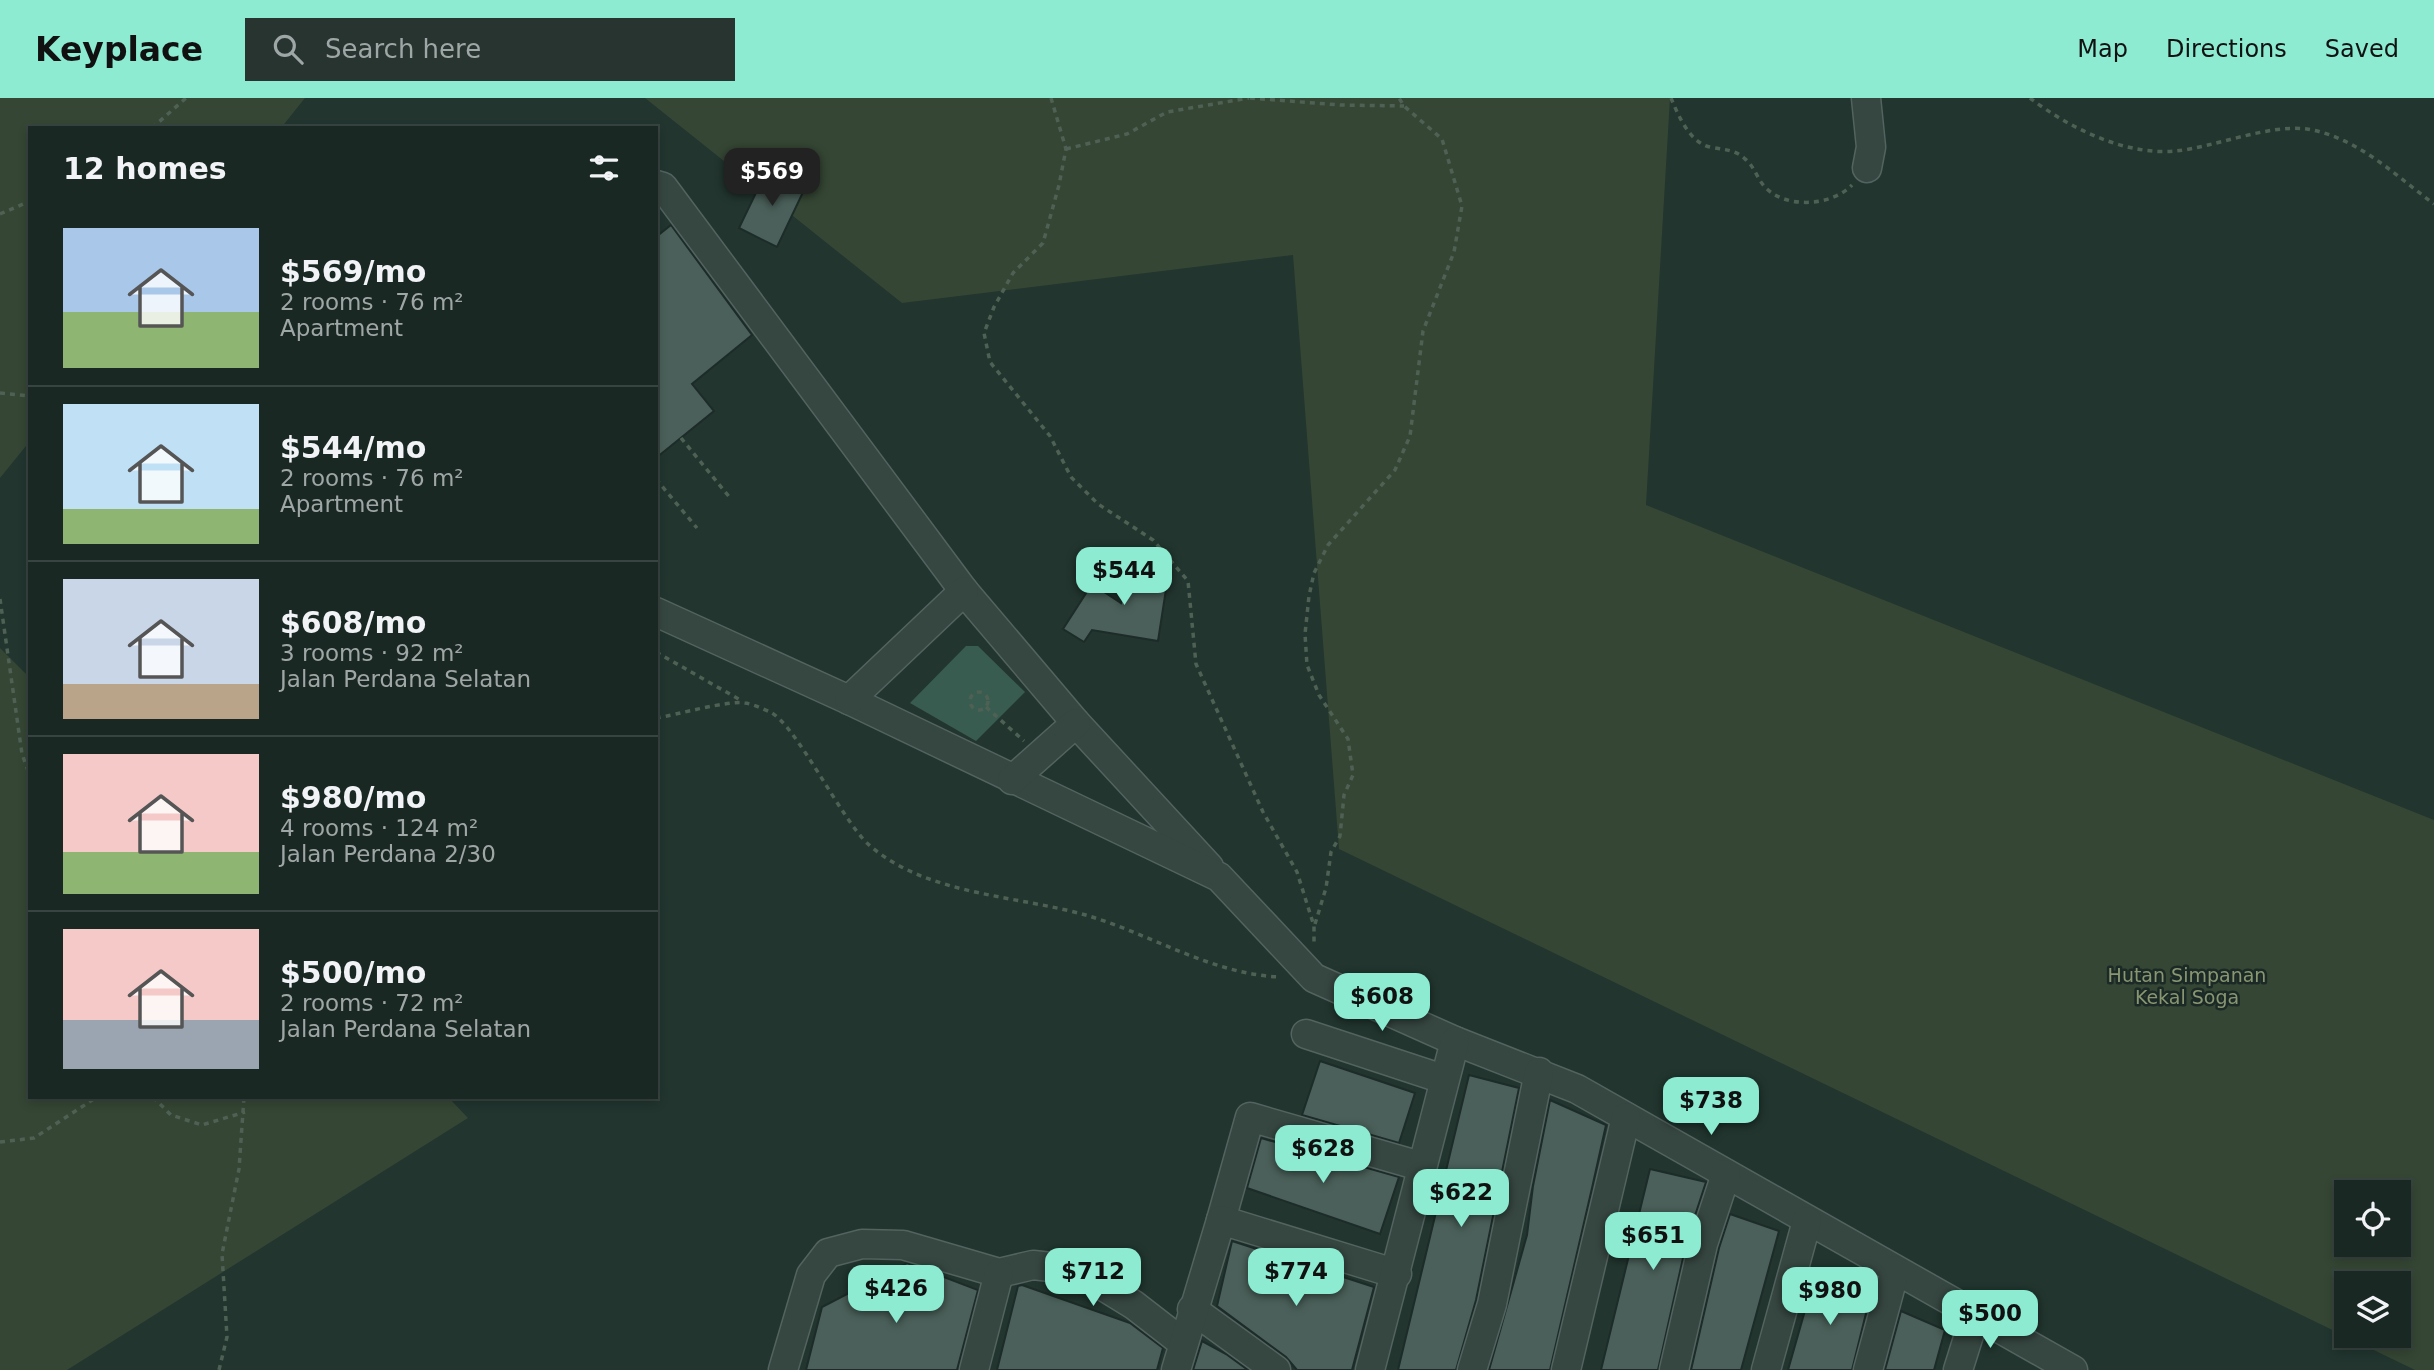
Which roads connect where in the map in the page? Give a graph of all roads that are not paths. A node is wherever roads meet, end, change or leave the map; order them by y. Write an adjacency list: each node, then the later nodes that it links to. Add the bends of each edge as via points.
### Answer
1 (1866, 98): 2 (street, via 1871,147)
2 (1867, 168)
3 (658, 186): 4 (street)
4 (964, 591): 6 (street); 7 (street)
5 (658, 613): 6 (street)
6 (849, 700): 8 (street)
7 (1076, 723): 8 (street); 9 (street)
8 (1012, 780): 9 (street)
9 (1219, 877): 11 (street, via 1314,978)
10 (1306, 1034): 13 (street)
11 (1455, 1041): 12 (street); 13 (street)
12 (1539, 1072): 14 (street); 31 (street, via 1492,1304)
13 (1443, 1079): 15 (street)
14 (1626, 1117): 16 (street); 32 (street)
15 (1420, 1166): 17 (street, via 1250,1117); 21 (street)
16 (1726, 1174): 18 (street); 33 (street, via 1703,1244)
17 (1221, 1220): 21 (street); 22 (street)
18 (1807, 1221): 19 (street); 34 (street)
19 (1895, 1270): 23 (street); 35 (street)
20 (999, 1273): 24 (street, via 1033,1265 1077,1270); 26 (street, via 903,1245 862,1244 828,1253 811,1275); 27 (street)
21 (1397, 1274): 30 (street)
22 (1192, 1309): 24 (street); 29 (street)
23 (1975, 1316): 25 (street); 36 (street)
24 (1184, 1343): 28 (street)
25 (1962, 1368)
26 (783, 1370)
27 (974, 1370)
28 (1176, 1370)
29 (1276, 1370)
30 (1370, 1370)
31 (1472, 1370)
32 (1566, 1370)
33 (1674, 1370)
34 (1766, 1370)
35 (1868, 1370)
36 (2073, 1370)

